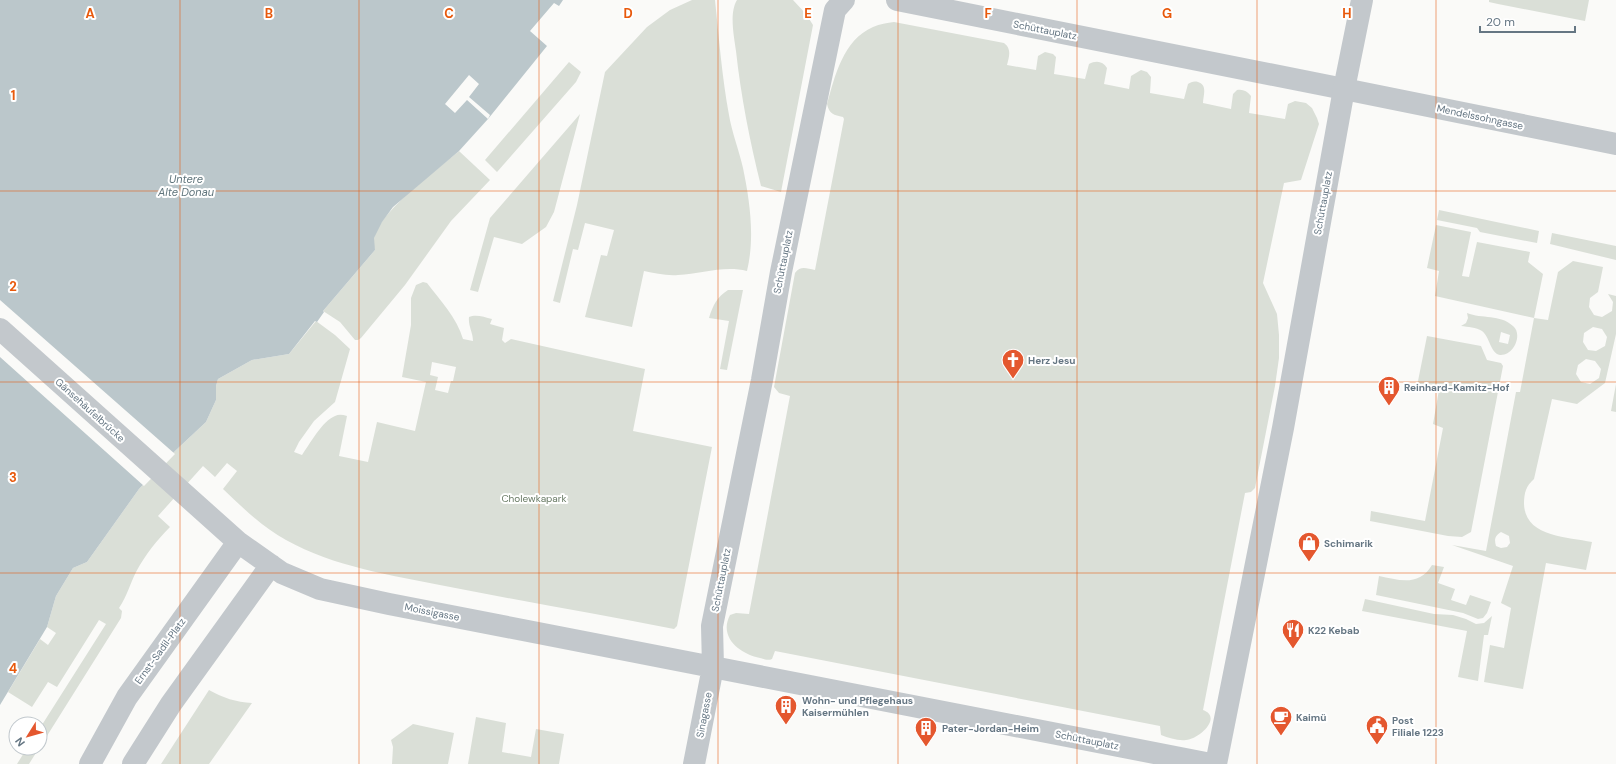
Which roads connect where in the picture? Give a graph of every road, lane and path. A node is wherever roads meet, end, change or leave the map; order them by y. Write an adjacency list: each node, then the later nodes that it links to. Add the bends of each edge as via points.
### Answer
1 (897, 0): 4 (street, Schüttauplatz)
2 (1362, 0): 4 (street)
3 (839, 5): 10 (street, Schüttauplatz, via 781,272 762,380 712,626)
4 (1344, 89): 5 (street, Mendelssohngasse); 15 (street, Schüttauplatz, via 1283,428)
5 (1616, 144)
6 (0, 329): 7 (street, Gänsehäufelbrücke)
7 (180, 491): 8 (street, Moissigasse)
8 (238, 542): 9 (street, Moissigasse); 11 (street, Ernst-Sadil-Platz, via 127,697)
9 (271, 565): 10 (street, Moissigasse, via 282,573 320,589 346,596); 12 (street, via 171,704)
10 (713, 666): 13 (street, Sinagasse); 14 (street, Schüttauplatz)
11 (90, 764)
12 (133, 764)
13 (694, 764)
14 (1211, 764)
15 (1216, 764)

